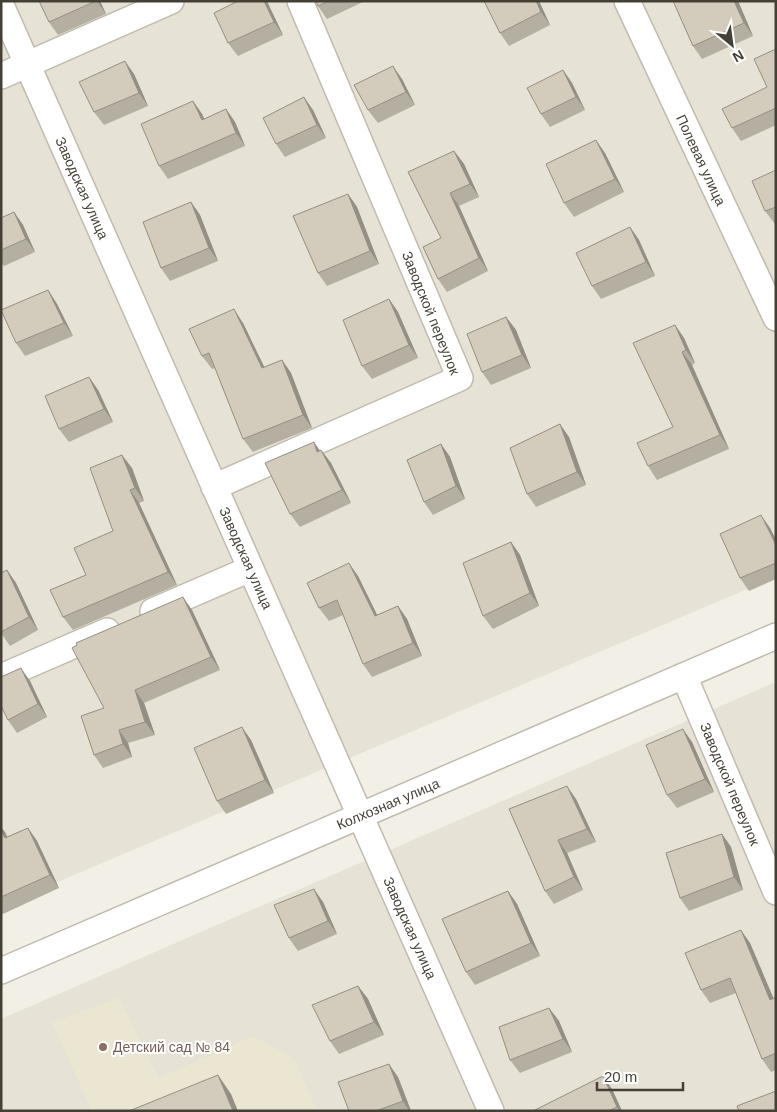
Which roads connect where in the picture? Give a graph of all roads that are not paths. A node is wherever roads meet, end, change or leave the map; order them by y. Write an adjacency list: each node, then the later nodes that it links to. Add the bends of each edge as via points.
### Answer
1 (172, 1): 5 (street)
2 (300, 1): 8 (street, Заводской переулок, via 460,378)
3 (627, 1): 7 (street, Полевая улица)
4 (1, 5): 5 (street, Заводская улица)
5 (27, 63): 6 (street); 8 (street, Заводская улица)
6 (1, 76)
7 (776, 318)
8 (214, 487): 9 (street, Заводская улица)
9 (250, 569): 11 (street); 13 (street, Заводская улица)
10 (776, 636): 12 (street, Колхозная улица)
11 (1, 676)
12 (684, 676): 13 (street, Колхозная улица); 14 (street, Заводской переулок)
13 (360, 816): 15 (street, Колхозная улица); 16 (street, Заводская улица)
14 (776, 892)
15 (1, 971)
16 (491, 1111)

